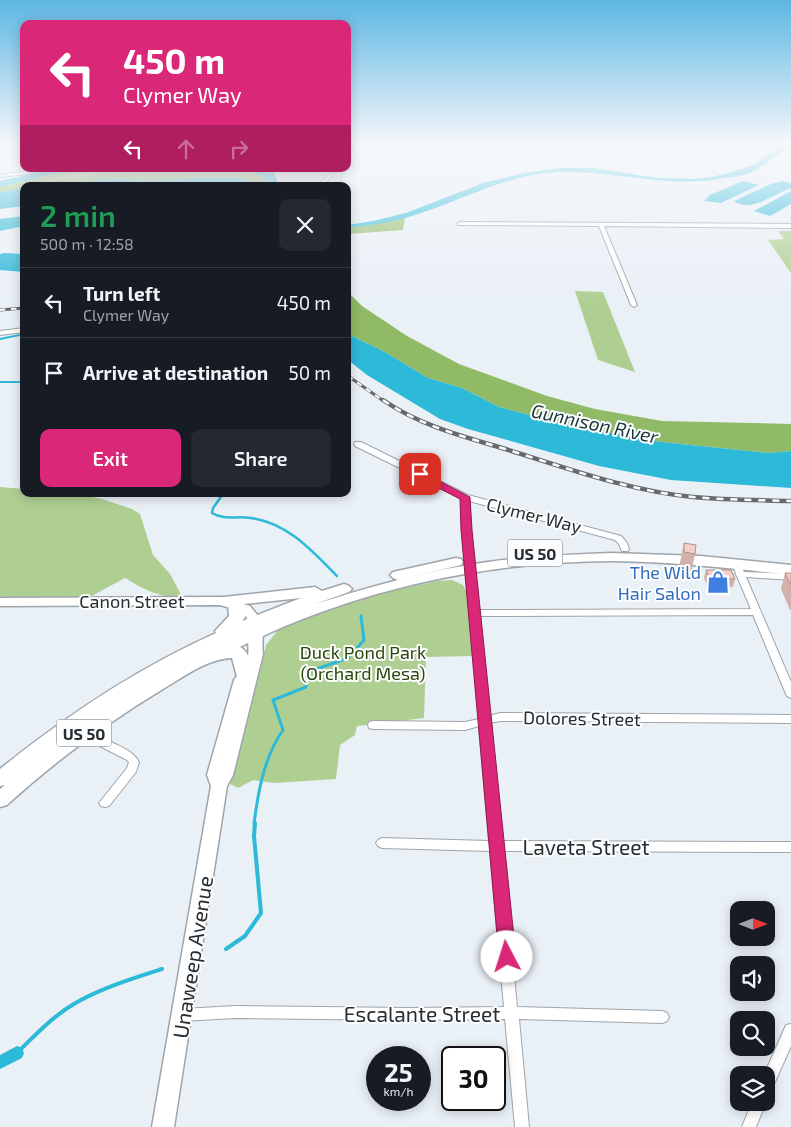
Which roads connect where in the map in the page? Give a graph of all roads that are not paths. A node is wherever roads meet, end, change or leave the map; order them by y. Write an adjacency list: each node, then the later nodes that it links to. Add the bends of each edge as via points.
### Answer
1 (460, 224): 2 (street)
2 (601, 225): 3 (street); 4 (street)
3 (791, 226)
4 (634, 305)
5 (20, 330): 6 (street)
6 (0, 333)
7 (358, 444): 8 (street, Clymer Way)
8 (465, 497): 9 (street, Clymer Way, via 618,538); 13 (street)
9 (626, 549): 10 (highway, US 50); 11 (highway, US 50)
10 (606, 553): 11 (highway, via 713,556); 13 (highway, US 50, via 531,562); 14 (highway, US 50)
11 (723, 553): 12 (highway, US 50)
12 (791, 563): 14 (highway, via 755,560)
13 (471, 564): 17 (highway, US 50, via 430,567); 22 (street); 23 (highway, US 50, via 350,597)
14 (737, 569): 15 (highway, US 50); 16 (street); 21 (street)
15 (791, 570)
16 (791, 577)
17 (351, 587): 18 (highway); 23 (highway, US 50, via 318,597)
18 (220, 601): 19 (street, Canon Street); 20 (street, Canon Street)
19 (0, 602)
20 (236, 604): 23 (street, Canon Street, via 249,610); 24 (highway, via 237,617)
21 (756, 612): 22 (street); 26 (street)
22 (474, 613): 29 (street)
23 (255, 633): 24 (highway, US 50); 25 (main road, Unaweep Avenue); 33 (main road, Unaweep Avenue, via 256,654 225,776)
24 (208, 649): 25 (highway, via 237,652); 27 (highway, US 50, via 163,666); 31 (highway, US 50)
25 (243, 673): 33 (main road, Unaweep Avenue, via 215,775)
26 (791, 694)
27 (100, 704): 31 (street); 32 (highway, US 50, via 43,744)
28 (791, 719): 29 (street, Dolores Street, via 500,717)
29 (485, 721): 30 (street, Dolores Street, via 465,726); 37 (street)
30 (374, 725)
31 (87, 730): 34 (highway, US 50); 35 (street, via 94,738 131,757 134,762)
32 (0, 780)
33 (218, 786): 40 (main road, Unaweep Avenue)
34 (0, 800)
35 (105, 803)
36 (382, 843): 37 (street, Laveta Street)
37 (497, 846): 38 (street, Laveta Street); 39 (street)
38 (791, 847)
39 (512, 1012): 40 (street, Escalante Street, via 235,1012); 41 (street, Escalante Street); 46 (street)
40 (183, 1015): 45 (main road, Unaweep Avenue)
41 (662, 1017)
42 (791, 1030): 43 (street)
43 (775, 1066)
44 (755, 1111): 47 (street)
45 (163, 1127)
46 (522, 1127)
47 (748, 1127)

